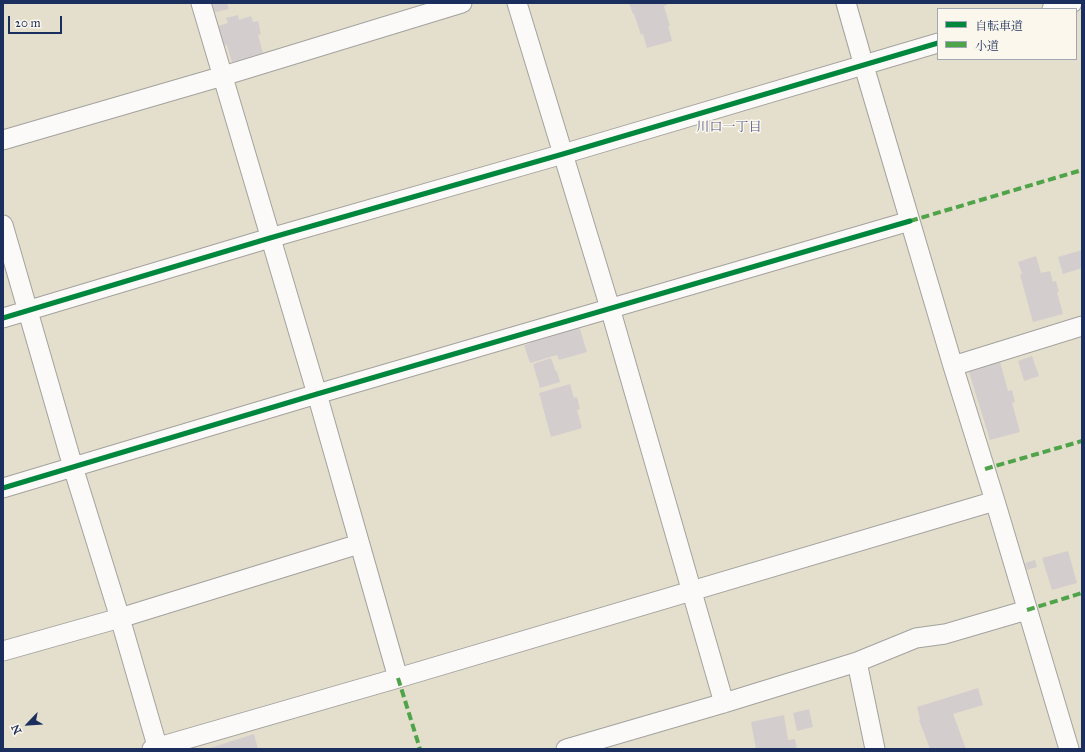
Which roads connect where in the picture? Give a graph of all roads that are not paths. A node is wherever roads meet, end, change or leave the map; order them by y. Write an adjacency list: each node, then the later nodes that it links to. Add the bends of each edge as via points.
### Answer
1 (201, 3): 9 (street)
2 (462, 3): 9 (street)
3 (517, 3): 11 (street)
4 (846, 3): 8 (street)
5 (1072, 3): 6 (street)
6 (1055, 8)
7 (937, 44): 8 (street)
8 (864, 66): 11 (street); 12 (street)
9 (222, 76): 10 (street); 14 (street)
10 (3, 140)
11 (563, 154): 14 (street); 15 (street)
12 (910, 221): 15 (street); 19 (street)
13 (3, 225): 16 (street)
14 (270, 238): 16 (street); 20 (street)
15 (610, 308): 20 (street); 25 (street)
16 (28, 310): 17 (street); 21 (street)
17 (3, 318)
18 (1082, 326): 19 (street)
19 (953, 366): 23 (street)
20 (317, 394): 21 (street); 24 (street)
21 (73, 467): 22 (street); 27 (street)
22 (3, 488)
23 (995, 501): 25 (street); 26 (street)
24 (359, 544): 27 (street); 30 (street)
25 (692, 590): 30 (street); 31 (street)
26 (1027, 610): 29 (street, via 946,634 916,638); 36 (street)
27 (120, 618): 28 (street); 33 (street)
28 (3, 651)
29 (857, 662): 31 (street); 35 (street)
30 (398, 678): 33 (street)
31 (724, 702): 32 (street)
32 (617, 742): 34 (street)
33 (156, 748)
34 (566, 749)
35 (875, 749)
36 (1069, 749)

